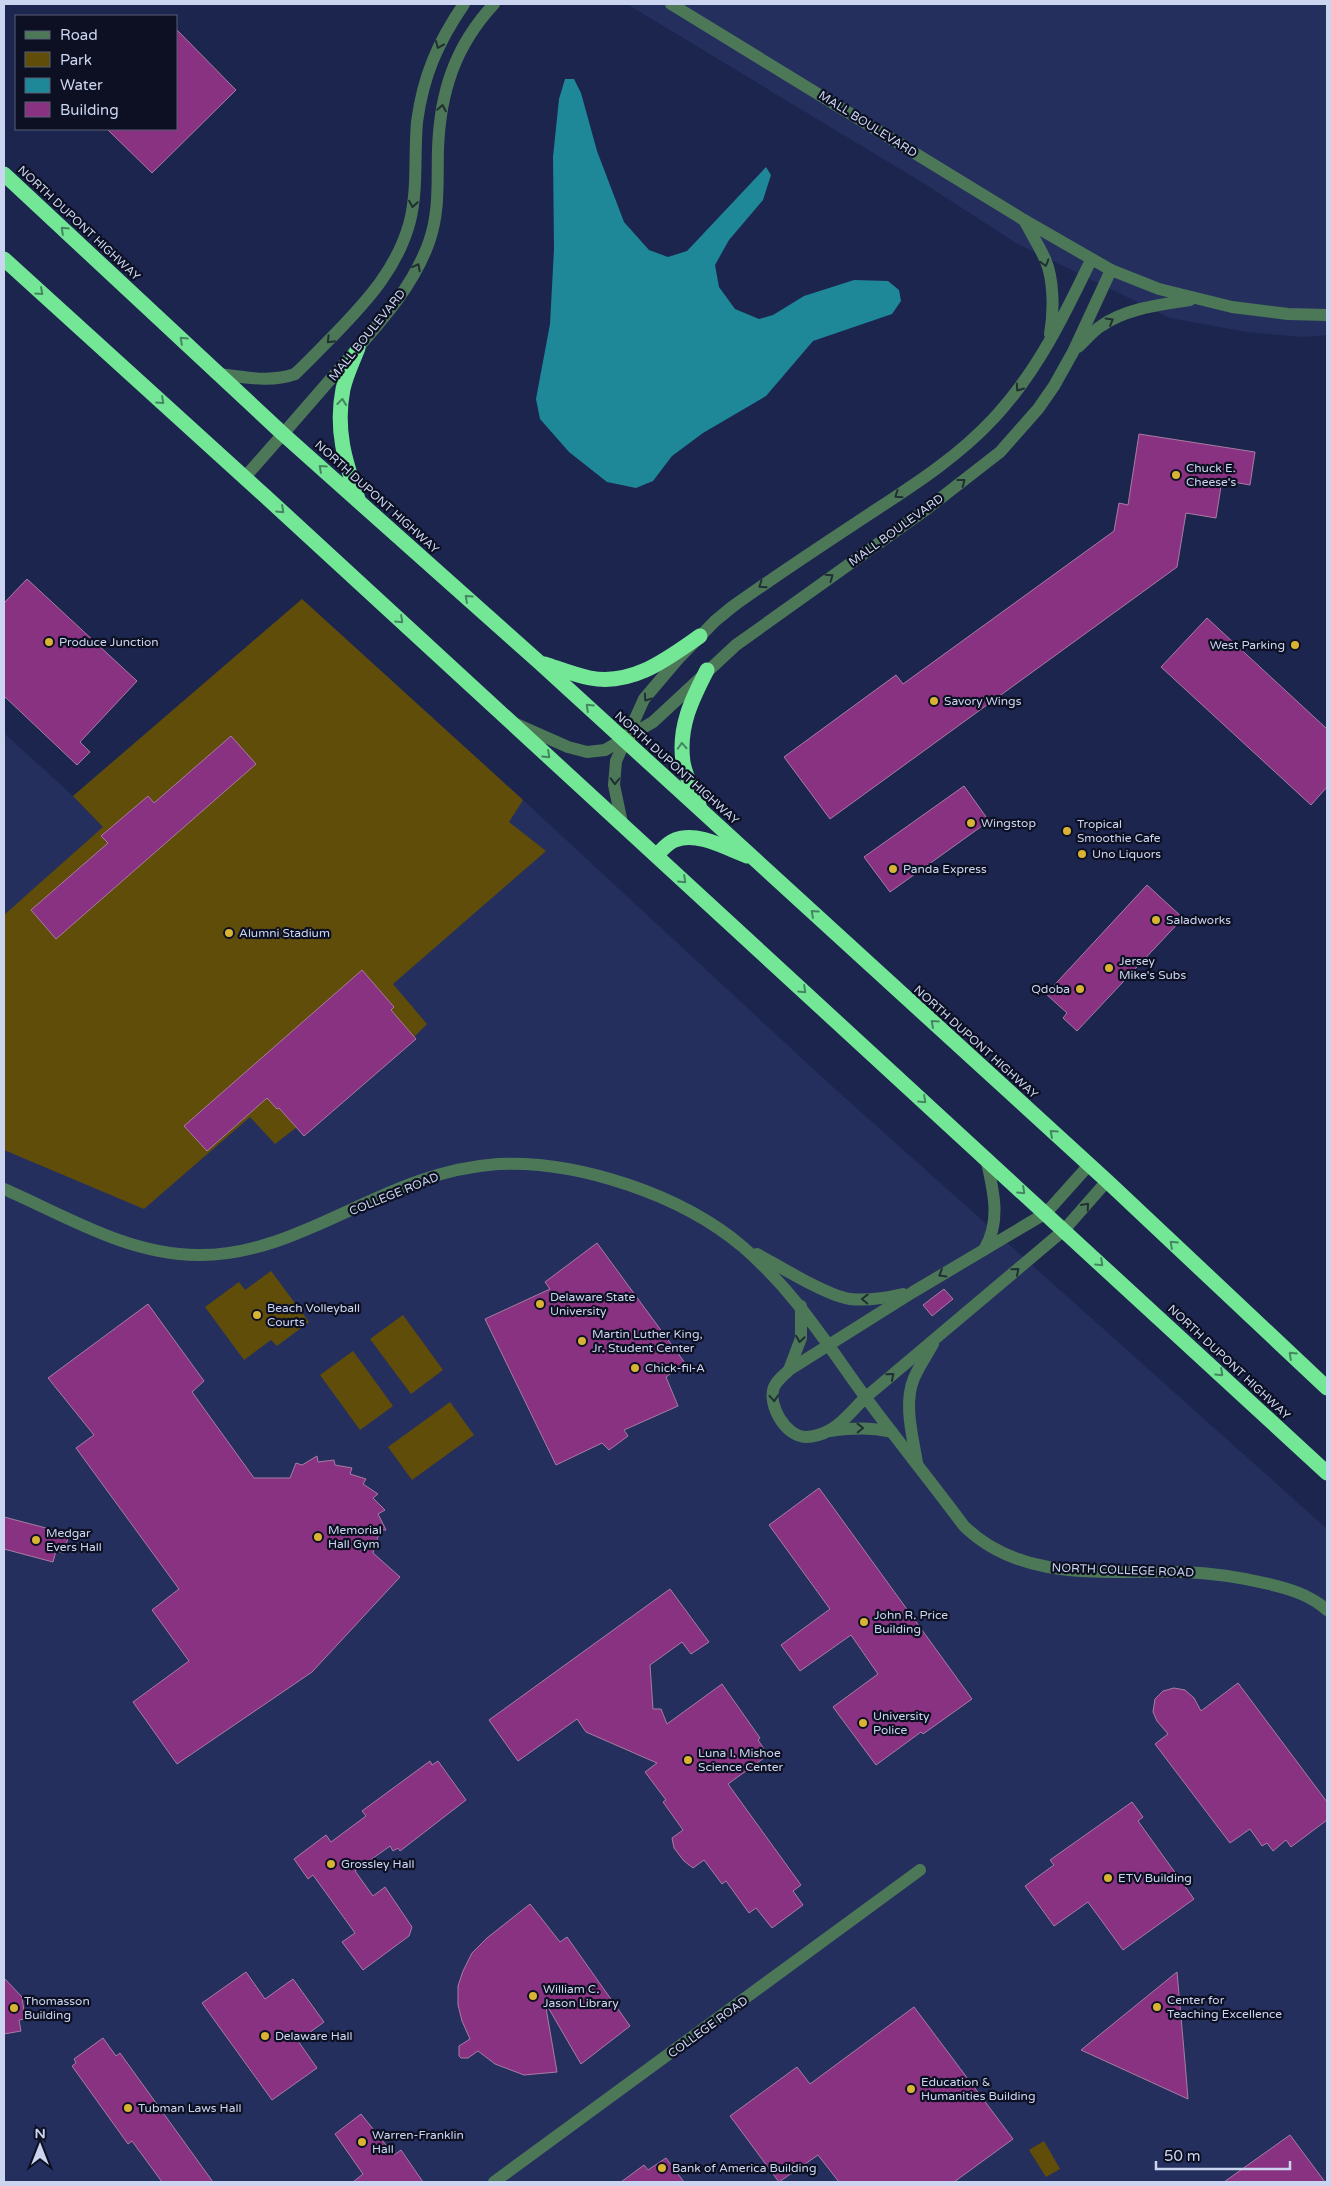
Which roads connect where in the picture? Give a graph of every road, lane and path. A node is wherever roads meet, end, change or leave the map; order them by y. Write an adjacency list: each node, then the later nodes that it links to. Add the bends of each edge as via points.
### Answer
1 (464, 4): 16 (street, MALL BOULEVARD, one-way to 16, via 440,41 425,82 418,122 414,202 403,241 384,278 367,301 295,374 261,379)
2 (494, 4): 5 (street, MALL BOULEVARD)
3 (501, 4): 5 (street)
4 (671, 4): 7 (street, MALL BOULEVARD)
5 (480, 19): 13 (street, MALL BOULEVARD, one-way to 5, via 398,300 429,243 438,199 439,127 447,82 466,38)
6 (4, 174): 16 (highway, NORTH DUPONT HIGHWAY, one-way to 6)
7 (1024, 220): 9 (street, MALL BOULEVARD); 14 (street, one-way to 14, via 1046,260 1053,319)
8 (4, 259): 18 (highway, NORTH DUPONT HIGHWAY, one-way to 18)
9 (1091, 260): 10 (street, MALL BOULEVARD); 14 (street)
10 (1111, 270): 11 (street, MALL BOULEVARD, via 1159,289); 15 (street, MALL BOULEVARD)
11 (1197, 299): 12 (street, MALL BOULEVARD, via 1262,311); 15 (street, one-way to 11, via 1100,326 1120,315 1150,306)
12 (1327, 315)
13 (358, 348): 17 (street, MALL BOULEVARD); 19 (highway, one-way to 13, via 340,438 340,406)
14 (1047, 348): 20 (street, one-way to 20, via 1015,394 971,441 897,496 732,607)
15 (1073, 352): 22 (street, MALL BOULEVARD, one-way to 15, via 750,634 936,502 1000,452 1038,409)
16 (219, 374): 17 (highway, NORTH DUPONT HIGHWAY)
17 (284, 434): 18 (street, MALL BOULEVARD); 19 (highway, NORTH DUPONT HIGHWAY, one-way to 17)
18 (245, 477): 23 (highway, NORTH DUPONT HIGHWAY, one-way to 23)
19 (358, 501): 21 (highway, NORTH DUPONT HIGHWAY, one-way to 19)
20 (700, 636): 21 (highway, via 654,667 613,680 590,678); 24 (street, one-way to 24, via 644,699)
21 (540, 662): 24 (highway, NORTH DUPONT HIGHWAY, one-way to 21)
22 (707, 670): 24 (street, MALL BOULEVARD, via 653,722); 25 (highway, one-way to 22, via 683,763 682,733 690,703)
23 (512, 722): 24 (street, MALL BOULEVARD, via 587,752 605,750); 26 (highway, NORTH DUPONT HIGHWAY, one-way to 26)
24 (624, 740): 25 (highway, NORTH DUPONT HIGHWAY); 26 (street, one-way to 26, via 616,761 614,785)
25 (700, 809): 28 (highway, NORTH DUPONT HIGHWAY)
26 (622, 823): 27 (highway, NORTH DUPONT HIGHWAY)
27 (657, 855): 28 (highway, via 676,839 690,838 701,839); 29 (highway, NORTH DUPONT HIGHWAY, one-way to 29)
28 (755, 860): 30 (highway, NORTH DUPONT HIGHWAY, one-way to 28)
29 (986, 1158): 33 (highway, NORTH DUPONT HIGHWAY, one-way to 33); 36 (street, via 996,1217 992,1238)
30 (1089, 1165): 31 (highway, NORTH DUPONT HIGHWAY); 33 (street)
31 (1107, 1181): 34 (street, one-way to 31); 42 (highway, NORTH DUPONT HIGHWAY, one-way to 31)
32 (4, 1189): 35 (street, COLLEGE ROAD, via 132,1246 167,1254 201,1255 246,1250 284,1239 418,1181 448,1172 491,1165 526,1165 594,1174 648,1193 692,1214)
33 (1046, 1213): 34 (highway, NORTH DUPONT HIGHWAY); 36 (street)
34 (1064, 1230): 39 (street, one-way to 34); 47 (highway, NORTH DUPONT HIGHWAY, one-way to 47)
35 (742, 1246): 37 (street, one-way to 35, via 888,1298 849,1298 834,1294); 38 (street, COLLEGE ROAD)
36 (984, 1250): 37 (street, one-way to 37)
37 (913, 1292): 40 (street)
38 (801, 1306): 40 (street, COLLEGE ROAD); 41 (street, one-way to 41, via 801,1338)
39 (937, 1337): 43 (street, one-way to 39); 46 (street, via 914,1379 909,1396)
40 (830, 1345): 41 (street); 43 (street)
41 (789, 1370): 44 (street, one-way to 44, via 773,1388 772,1401 783,1424 805,1438)
42 (1327, 1388)
43 (866, 1397): 44 (street); 45 (street, NORTH COLLEGE ROAD)
44 (827, 1432): 45 (street, one-way to 45, via 856,1427)
45 (892, 1432): 46 (street, NORTH COLLEGE ROAD)
46 (916, 1463): 48 (street, NORTH COLLEGE ROAD, via 964,1526 975,1536 1020,1560 1063,1570 1184,1572 1236,1577 1290,1589 1320,1603)
47 (1327, 1473)
48 (1327, 1610)
49 (920, 1870): 50 (street, COLLEGE ROAD)
50 (494, 2182)

